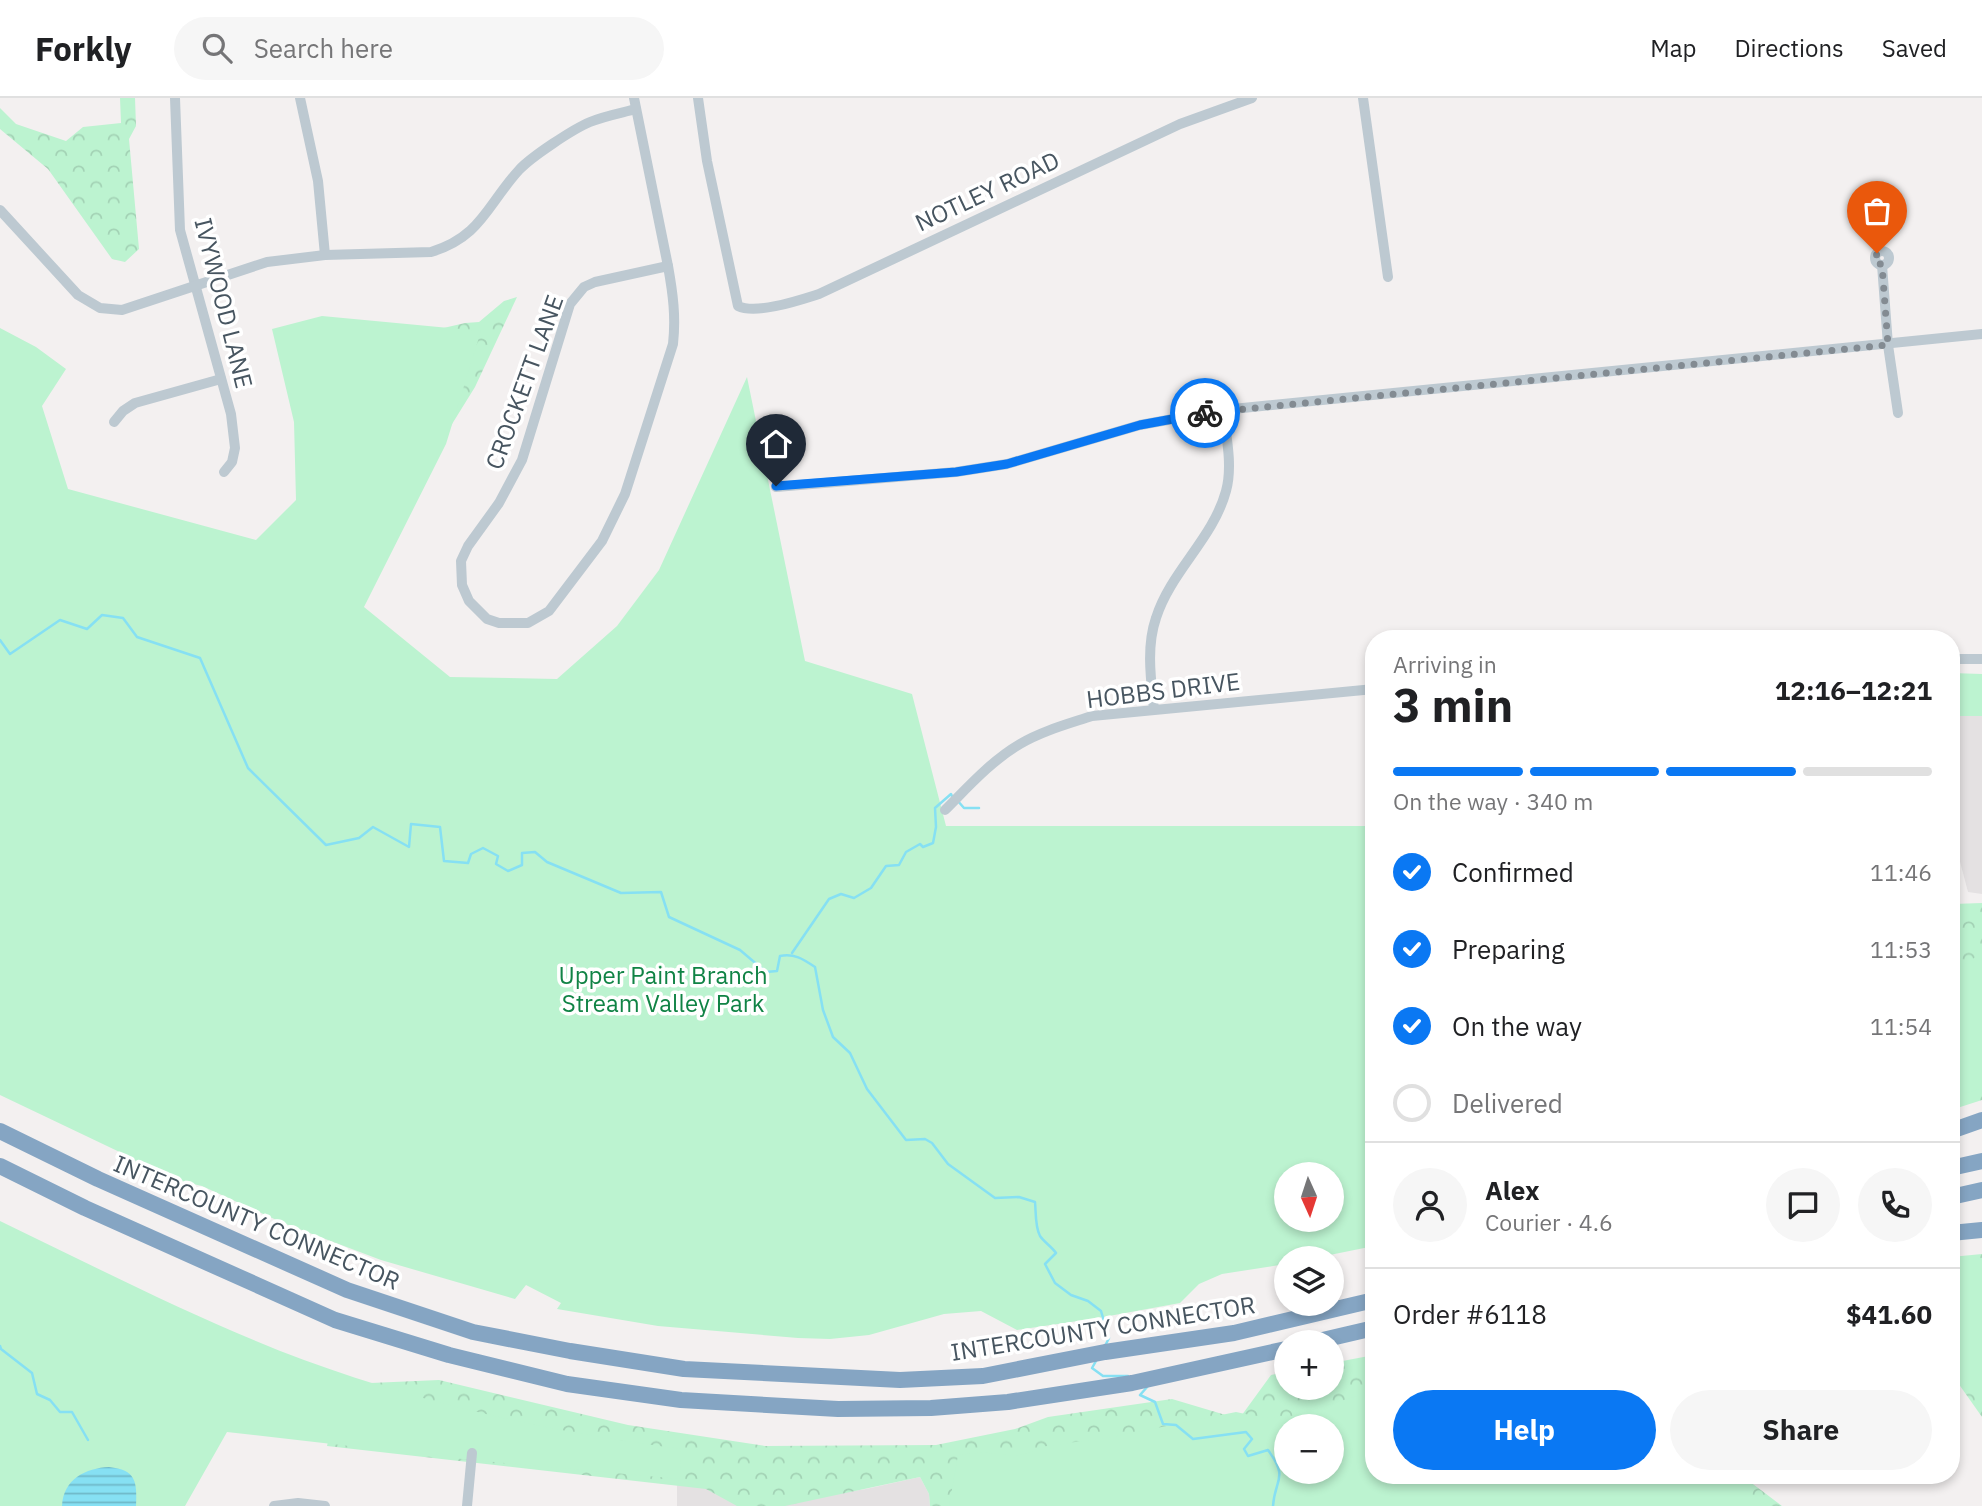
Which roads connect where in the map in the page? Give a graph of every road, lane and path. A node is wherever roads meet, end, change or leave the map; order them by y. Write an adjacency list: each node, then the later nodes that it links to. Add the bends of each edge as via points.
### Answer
1 (175, 98): 12 (street, IVYWOOD LANE, via 180,230)
2 (300, 98): 8 (street, via 318,181)
3 (698, 98): 4 (street, NOTLEY ROAD, via 738,306 746,310 819,294 1180,124)
4 (1252, 98)
5 (1363, 98): 11 (street)
6 (635, 103): 8 (street, via 589,122 530,160 477,225 447,247 406,254); 10 (street, CROCKETT LANE)
7 (0, 210): 12 (street, via 78,295 100,308 131,308)
8 (325, 255): 12 (street, via 267,262)
9 (1882, 265): 14 (street)
10 (668, 266): 10 (street, CROCKETT LANE, via 675,300 673,344 615,518 550,611 514,625 487,619 469,601 462,585 461,561 522,460 570,304 584,287 595,282)
11 (1388, 277)
12 (195, 285): 15 (street, IVYWOOD LANE)
13 (1982, 334): 14 (street)
14 (1888, 345): 16 (street); 17 (street)
15 (222, 379): 18 (street, via 135,403); 19 (street, IVYWOOD LANE, via 235,448)
16 (1223, 410): 20 (street, via 1140,425 1007,464); 24 (street, via 1227,488 1219,513 1165,595 1155,620 1150,660)
17 (1898, 413)
18 (114, 422)
19 (224, 472)
20 (776, 486)
21 (1960, 659): 22 (street)
22 (1982, 659)
23 (1365, 690): 24 (street, HOBBS DRIVE)
24 (1154, 709): 25 (street, HOBBS DRIVE, via 1092,716 1019,744)
25 (945, 810)
26 (1982, 1121): 27 (highway)
27 (1960, 1127)
28 (0, 1131): 36 (highway, INTERCOUNTY CONNECTOR, via 347,1290 473,1332 684,1369 900,1380 983,1376 1234,1333)
29 (1982, 1161): 31 (highway)
30 (0, 1166): 39 (highway, INTERCOUNTY CONNECTOR, via 335,1320 567,1384 681,1400 838,1409 931,1408 1008,1402 1132,1382)
31 (1960, 1166)
32 (1982, 1190): 33 (highway)
33 (1960, 1195)
34 (1982, 1230): 35 (highway)
35 (1960, 1232)
36 (1365, 1302)
37 (1365, 1330): 38 (highway)
38 (1344, 1335)
39 (1274, 1352)
40 (472, 1453): 43 (street)
41 (274, 1506): 42 (street)
42 (325, 1506)
43 (467, 1506)

